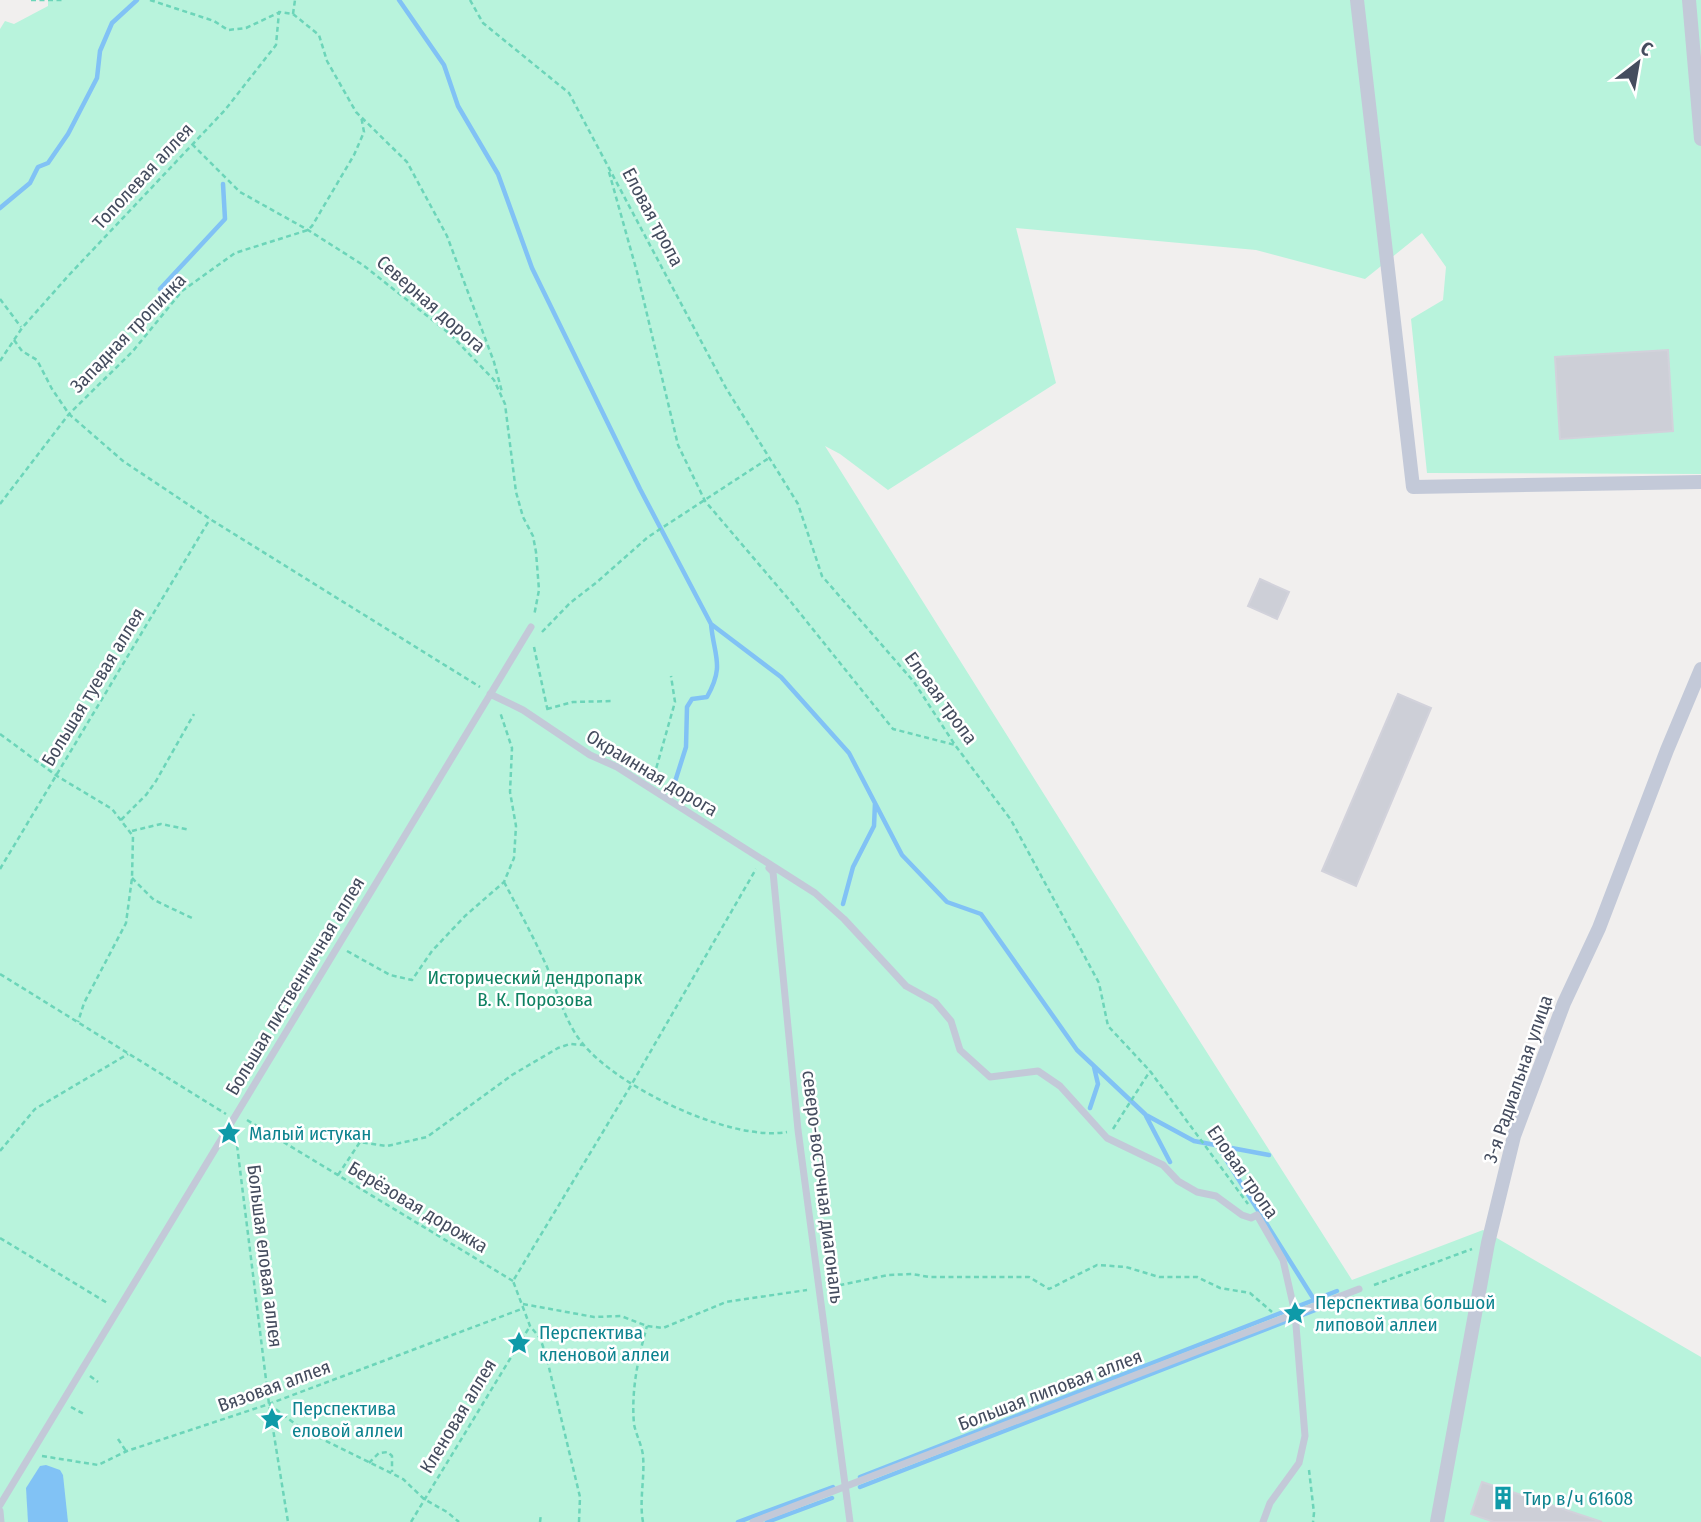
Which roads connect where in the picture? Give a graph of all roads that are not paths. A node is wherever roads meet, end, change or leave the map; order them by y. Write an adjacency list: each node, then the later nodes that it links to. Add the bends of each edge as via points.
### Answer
1 (1357, 0): 4 (street, via 1413,487)
2 (1689, 0): 3 (street)
3 (1701, 139)
4 (1701, 482)
5 (531, 627): 7 (lane, Большая лиственничная аллея)
6 (1701, 669): 19 (street, 3-я Радиальная улица, via 1514,1136 1488,1243)
7 (493, 695): 8 (lane, Окраинная дорога); 13 (lane, Большая лиственничная аллея)
8 (762, 860): 9 (lane, Окраинная дорога, via 815,893 906,986 935,1002 951,1021 960,1051 990,1077 1038,1071 1060,1086 1107,1138 1163,1165 1178,1181 1216,1196 1241,1215); 12 (lane, северо-восточная диагональ, via 773,872 798,1130)
9 (1257, 1215): 11 (lane, Еловая тропа, via 1283,1260)
10 (1359, 1289): 11 (lane, Большая липовая аллея)
11 (1295, 1313): 12 (lane, Большая липовая аллея); 18 (lane, via 1305,1436 1298,1463 1270,1503)
12 (846, 1488): 16 (lane, Большая липовая аллея); 17 (lane, северо-восточная диагональ)
13 (0, 1505)
14 (0, 1511): 15 (lane)
15 (1, 1522)
16 (753, 1522)
17 (850, 1522)
18 (1263, 1522)
19 (1437, 1522)

